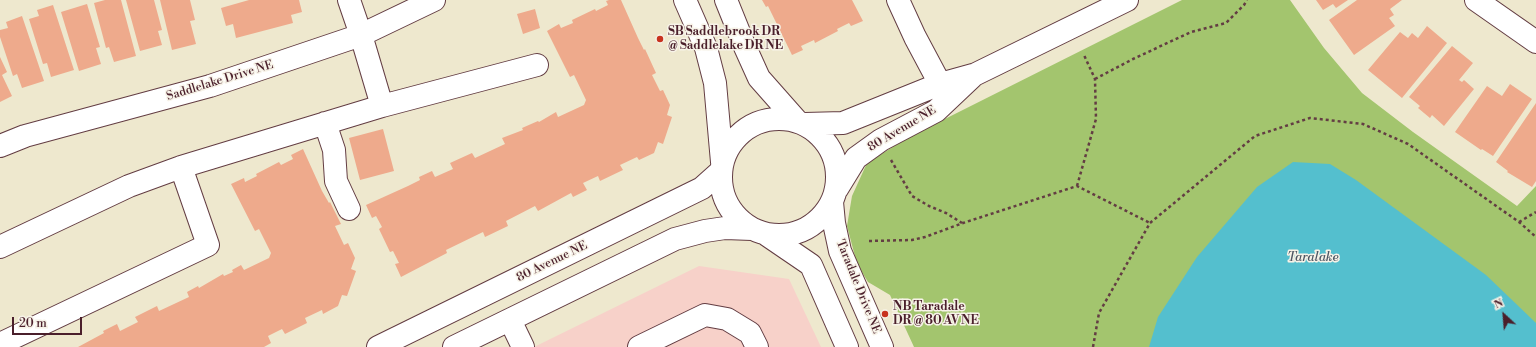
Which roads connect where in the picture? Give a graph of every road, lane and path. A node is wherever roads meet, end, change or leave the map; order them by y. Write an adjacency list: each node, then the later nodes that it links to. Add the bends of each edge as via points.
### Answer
1 (349, 0): 9 (street)
2 (434, 0): 9 (street, Saddlelake Drive NE)
3 (685, 0): 21 (street, via 706,48 715,83)
4 (726, 0): 18 (street, via 759,78)
5 (898, 0): 15 (street)
6 (1127, 0): 13 (street, 80 Avenue NE)
7 (1247, 0): 14 (path, via 1226,23 1191,32)
8 (1476, 0): 10 (street)
9 (361, 35): 16 (street); 19 (street, Saddlelake Drive NE, via 210,86 25,136)
10 (1536, 42)
11 (1084, 55): 14 (path)
12 (537, 65): 16 (street)
13 (976, 74): 15 (street, 80 Avenue NE); 24 (street, 80 Avenue NE, via 936,111 881,140 856,158)
14 (1096, 79): 23 (path, via 1096,119)
15 (940, 84): 18 (street, 80 Avenue NE, via 843,123)
16 (382, 106): 17 (street)
17 (325, 123): 22 (street); 25 (street, via 334,150 336,181)
18 (801, 123): 21 (street, via 776,118 761,121 742,132 728,149); 24 (street, via 827,142 836,161 838,182)
19 (0, 146)
20 (889, 156): 28 (path, via 912,196)
21 (722, 166): 30 (street, via 720,182 728,207 735,217); 36 (street, 80 Avenue NE, via 702,188)
22 (181, 167): 33 (street, via 129,186); 35 (street, via 208,245)
23 (1077, 186): 28 (path); 29 (path)
24 (834, 196): 30 (street, via 824,215 813,225 787,236); 42 (street, Taradale Drive NE, via 834,223 840,251)
25 (349, 209)
26 (1536, 212): 27 (path)
27 (1519, 222): 29 (path, via 1408,144 1363,124 1310,118 1255,136); 31 (path)
28 (963, 223): 32 (path, via 912,240)
29 (1150, 223): 43 (path, via 1099,313)
30 (759, 232): 34 (street, via 725,228 706,230 675,239); 41 (street, via 811,265)
31 (1536, 237)
32 (869, 241)
33 (0, 247)
34 (510, 320): 37 (street); 38 (street)
35 (6, 344)
36 (378, 347)
37 (454, 347)
38 (523, 347)
39 (639, 347): 40 (street, via 705,315 727,319 750,333)
40 (757, 347)
41 (847, 347)
42 (882, 347)
43 (1092, 347)

